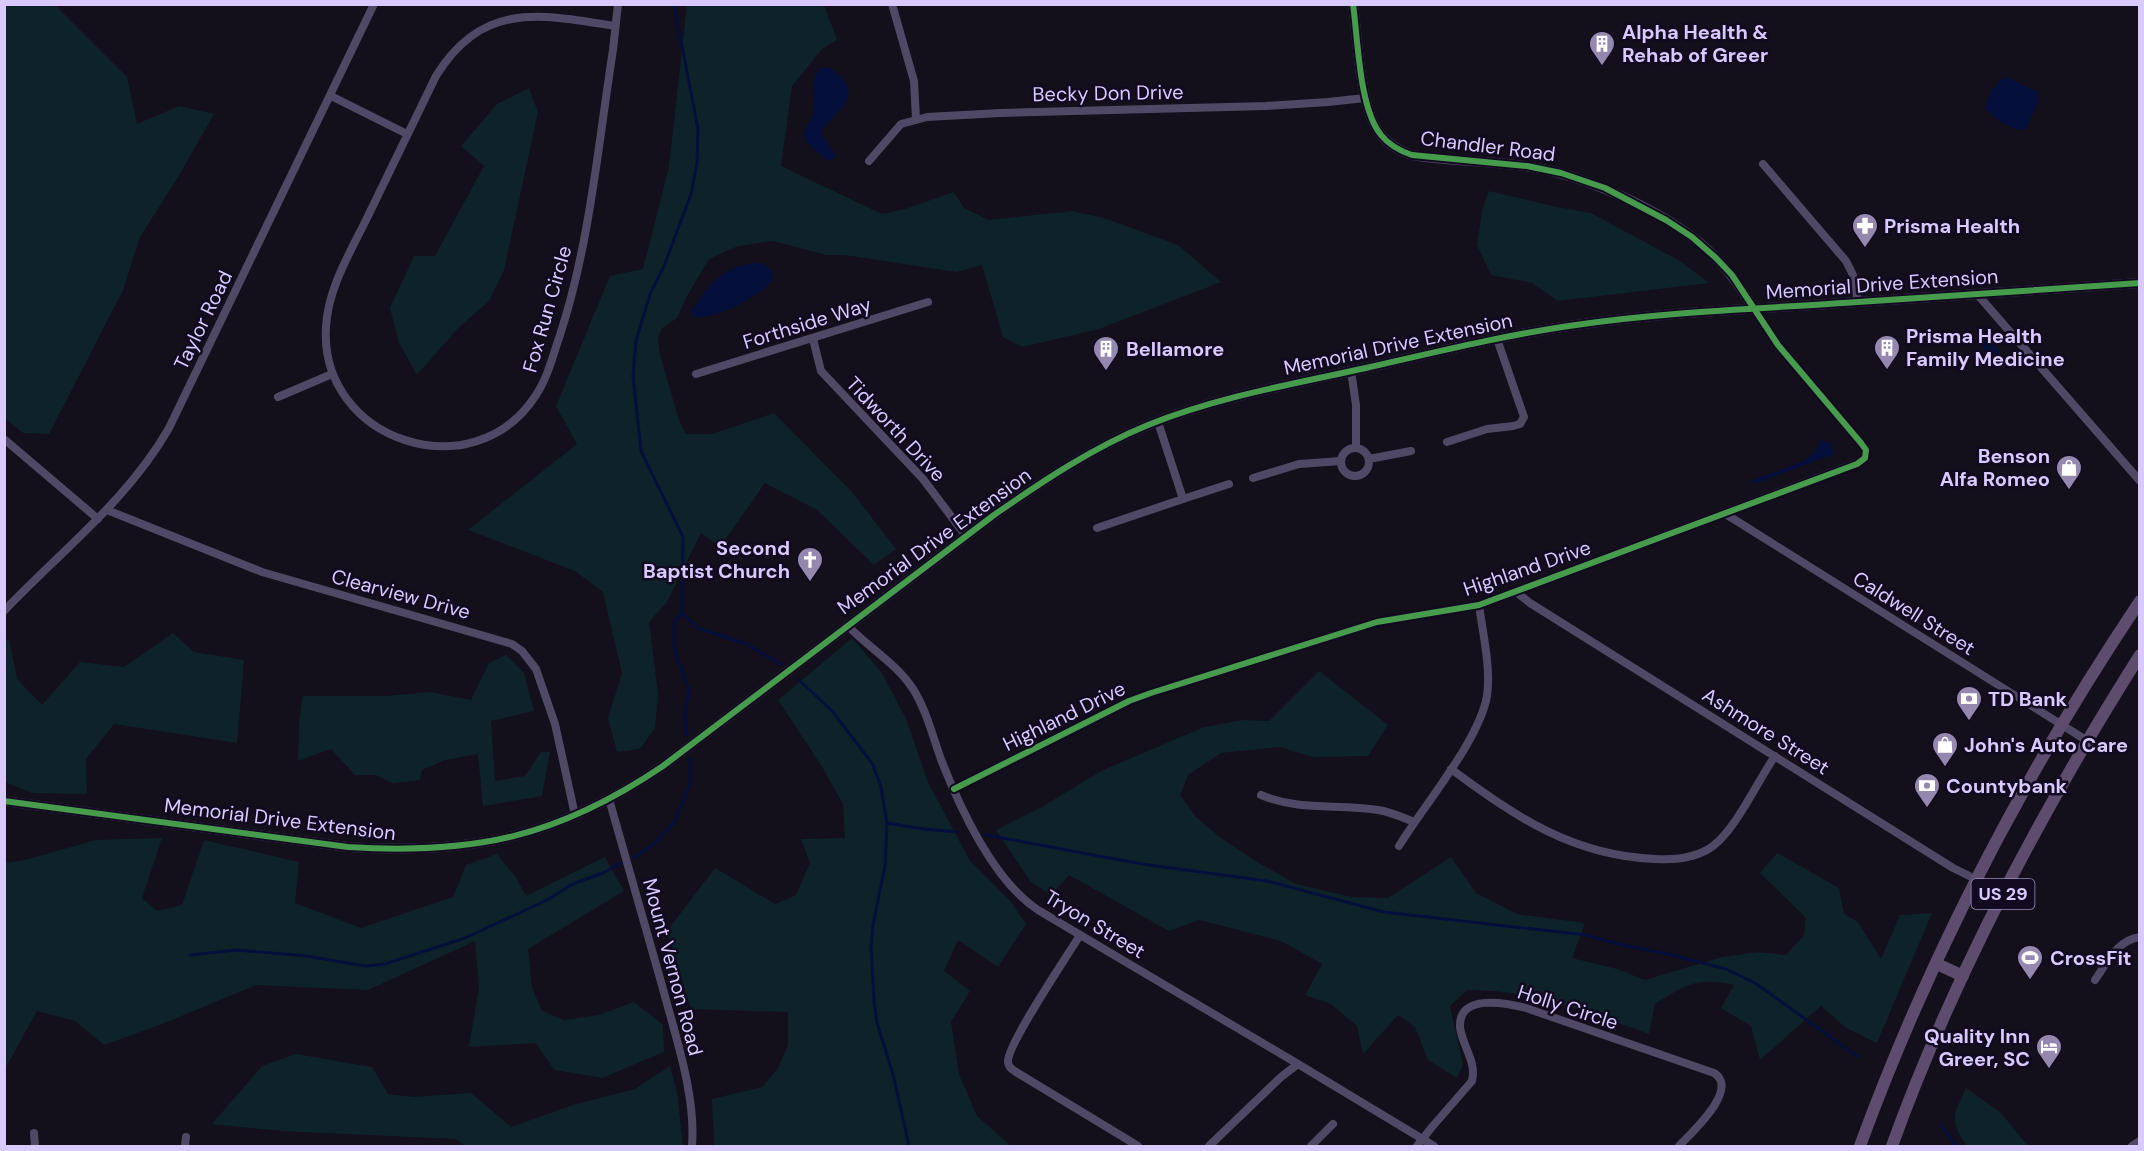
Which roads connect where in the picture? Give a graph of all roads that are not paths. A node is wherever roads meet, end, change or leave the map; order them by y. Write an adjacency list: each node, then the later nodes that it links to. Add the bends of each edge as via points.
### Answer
1 (374, 4): 6 (street, Taylor Road)
2 (618, 4): 5 (street)
3 (892, 4): 8 (street, via 914,81)
4 (1353, 4): 7 (street, Chandler Road)
5 (615, 26): 9 (street, Fox Run Circle, via 531,16 483,29 462,43 445,62); 20 (street, Fox Run Circle, via 577,278 548,373 530,404 511,422 482,439 452,446 421,445 368,422)
6 (331, 96): 9 (street); 34 (street, Taylor Road, via 169,428 144,468)
7 (1365, 98): 8 (street, Becky Don Drive); 16 (street, Chandler Road, via 1381,135 1404,152 1561,173 1605,188 1666,220 1716,258)
8 (916, 119): 10 (street, Becky Don Drive, via 901,124)
9 (407, 134): 20 (street, Fox Run Circle, via 332,294 326,336)
10 (869, 161)
11 (1763, 164): 15 (street, via 1846,261)
12 (2139, 283): 13 (street, Memorial Drive Extension)
13 (1977, 294): 15 (street, Memorial Drive Extension); 31 (street)
14 (928, 302): 17 (street, Forthside Way)
15 (1858, 303): 16 (street, Memorial Drive Extension)
16 (1754, 309): 18 (street, Memorial Drive Extension, via 1627,318); 35 (street, Highland Drive, via 1778,345 1861,443 1866,450 1865,458)
17 (813, 339): 21 (street, Forthside Way); 38 (street, Tidworth Drive, via 821,371 923,479)
18 (1497, 339): 19 (street, Memorial Drive Extension); 25 (street, via 1524,417 1520,424 1487,429)
19 (1351, 371): 23 (street, Memorial Drive Extension, via 1215,403); 26 (street)
20 (332, 374): 22 (street)
21 (696, 374)
22 (278, 397)
23 (1158, 422): 33 (street); 38 (street, Memorial Drive Extension, via 1065,467)
24 (4, 439): 36 (street)
25 (1447, 442)
26 (1356, 447): 28 (street); 29 (street, via 1347,450)
27 (1411, 452): 28 (street)
28 (1369, 459): 29 (street, via 1368,468 1357,476 1346,473)
29 (1341, 461): 30 (street, via 1299,464)
30 (1253, 478)
31 (2139, 481)
32 (1229, 484): 33 (street)
33 (1183, 499): 37 (street)
34 (107, 510): 36 (street, Taylor Road); 53 (street, Clearview Drive, via 262,572 512,644 536,669 555,724)
35 (1724, 513): 39 (street, Highland Drive); 45 (street, Caldwell Street)
36 (98, 519): 42 (street, Taylor Road)
37 (1097, 528)
38 (966, 536): 43 (street, Memorial Drive Extension)
39 (1515, 591): 41 (street, Highland Drive); 47 (street, Ashmore Street)
40 (2139, 602): 45 (main road, US 29)
41 (1479, 606): 48 (street, via 1487,695 1466,747); 49 (street, Highland Drive, via 1377,622 1151,693)
42 (4, 610)
43 (848, 626): 49 (street, Tryon Street, via 913,689); 51 (street, Memorial Drive Extension, via 663,766)
44 (2139, 655): 46 (main road, US 29)
45 (2061, 725): 46 (street, Caldwell Street); 56 (main road, US 29)
46 (2086, 740): 57 (main road, US 29)
47 (1775, 756): 48 (street, via 1729,830 1714,846 1697,855 1665,859 1620,855 1562,840); 56 (street, Ashmore Street)
48 (1451, 769): 54 (street)
49 (954, 789): 58 (street, Tryon Street, via 985,850 1008,884 1029,904)
50 (1261, 795): 54 (street, via 1299,806 1377,810)
51 (609, 799): 53 (street, Memorial Drive Extension); 69 (street, Mount Vernon Road, via 687,1086)
52 (4, 801): 53 (street, Memorial Drive Extension, via 383,849 443,849 484,843 534,831)
53 (575, 815)
54 (1414, 822): 55 (street)
55 (1399, 846)
56 (1977, 880): 57 (street, Ashmore Street); 60 (main road, US 29)
57 (2004, 893): 61 (main road, US 29)
58 (1080, 935): 63 (street, Tryon Street); 70 (street, via 1020,1030 1008,1061 1016,1072)
59 (2139, 937): 62 (street, via 2114,952)
60 (1936, 964): 61 (main road); 75 (main road, US 29)
61 (1963, 976): 76 (main road, US 29)
62 (2095, 980)
63 (1298, 1064): 67 (street, Tryon Street); 71 (street)
64 (1333, 1124): 72 (street)
65 (34, 1133): 68 (street)
66 (2139, 1141): 77 (street)
67 (1420, 1143): 73 (street, Tryon Street); 74 (street, Holly Circle, via 1472,1081 1473,1062 1461,1028 1464,1014 1476,1005 1501,1003 1526,1008 1721,1077 1722,1088 1711,1111)
68 (35, 1146)
69 (692, 1146)
70 (1138, 1146)
71 (1209, 1146)
72 (1311, 1146)
73 (1434, 1146)
74 (1679, 1146)
75 (1860, 1146)
76 (1892, 1146)
77 (2132, 1146)

